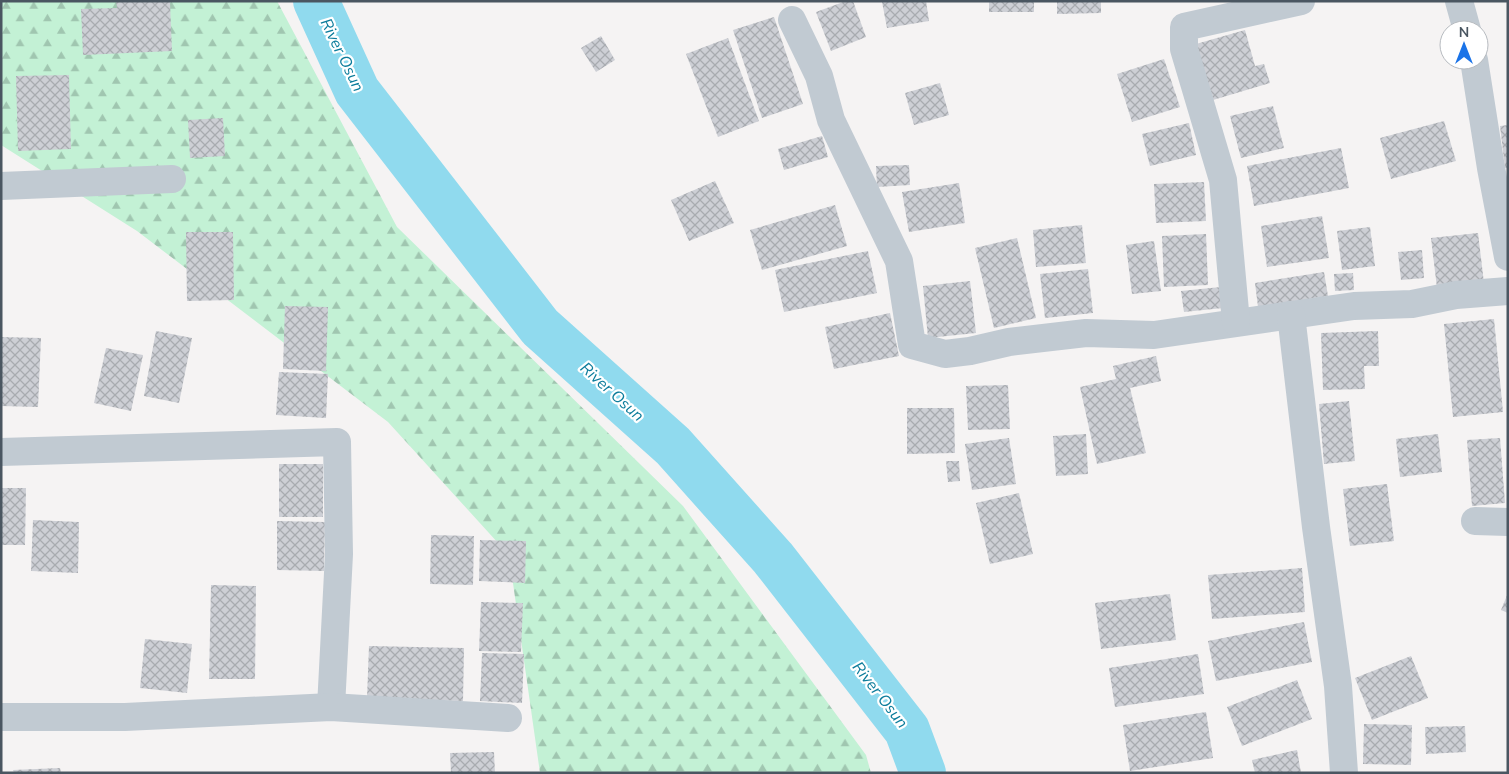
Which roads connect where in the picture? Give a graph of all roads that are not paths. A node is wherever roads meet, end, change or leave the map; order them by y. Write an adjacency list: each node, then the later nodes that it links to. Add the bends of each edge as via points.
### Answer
1 (1300, 1): 11 (street, via 1184,27 1184,49 1223,180)
2 (1459, 1): 4 (street)
3 (792, 20): 11 (street, via 819,76 831,120 900,261 912,345 945,354 1086,332 1154,335)
4 (1464, 20)
5 (1476, 70): 8 (street)
6 (172, 179): 7 (street)
7 (1, 186)
8 (1508, 257)
9 (1508, 291): 10 (street)
10 (1291, 315): 11 (street); 18 (street, via 1338,686)
11 (1236, 322)
12 (1, 452): 15 (street, via 337,442 339,554)
13 (1475, 521): 14 (street)
14 (1508, 522)
15 (331, 707): 16 (street, via 125,717); 17 (street)
16 (1, 717)
17 (508, 718)
18 (1344, 773)

